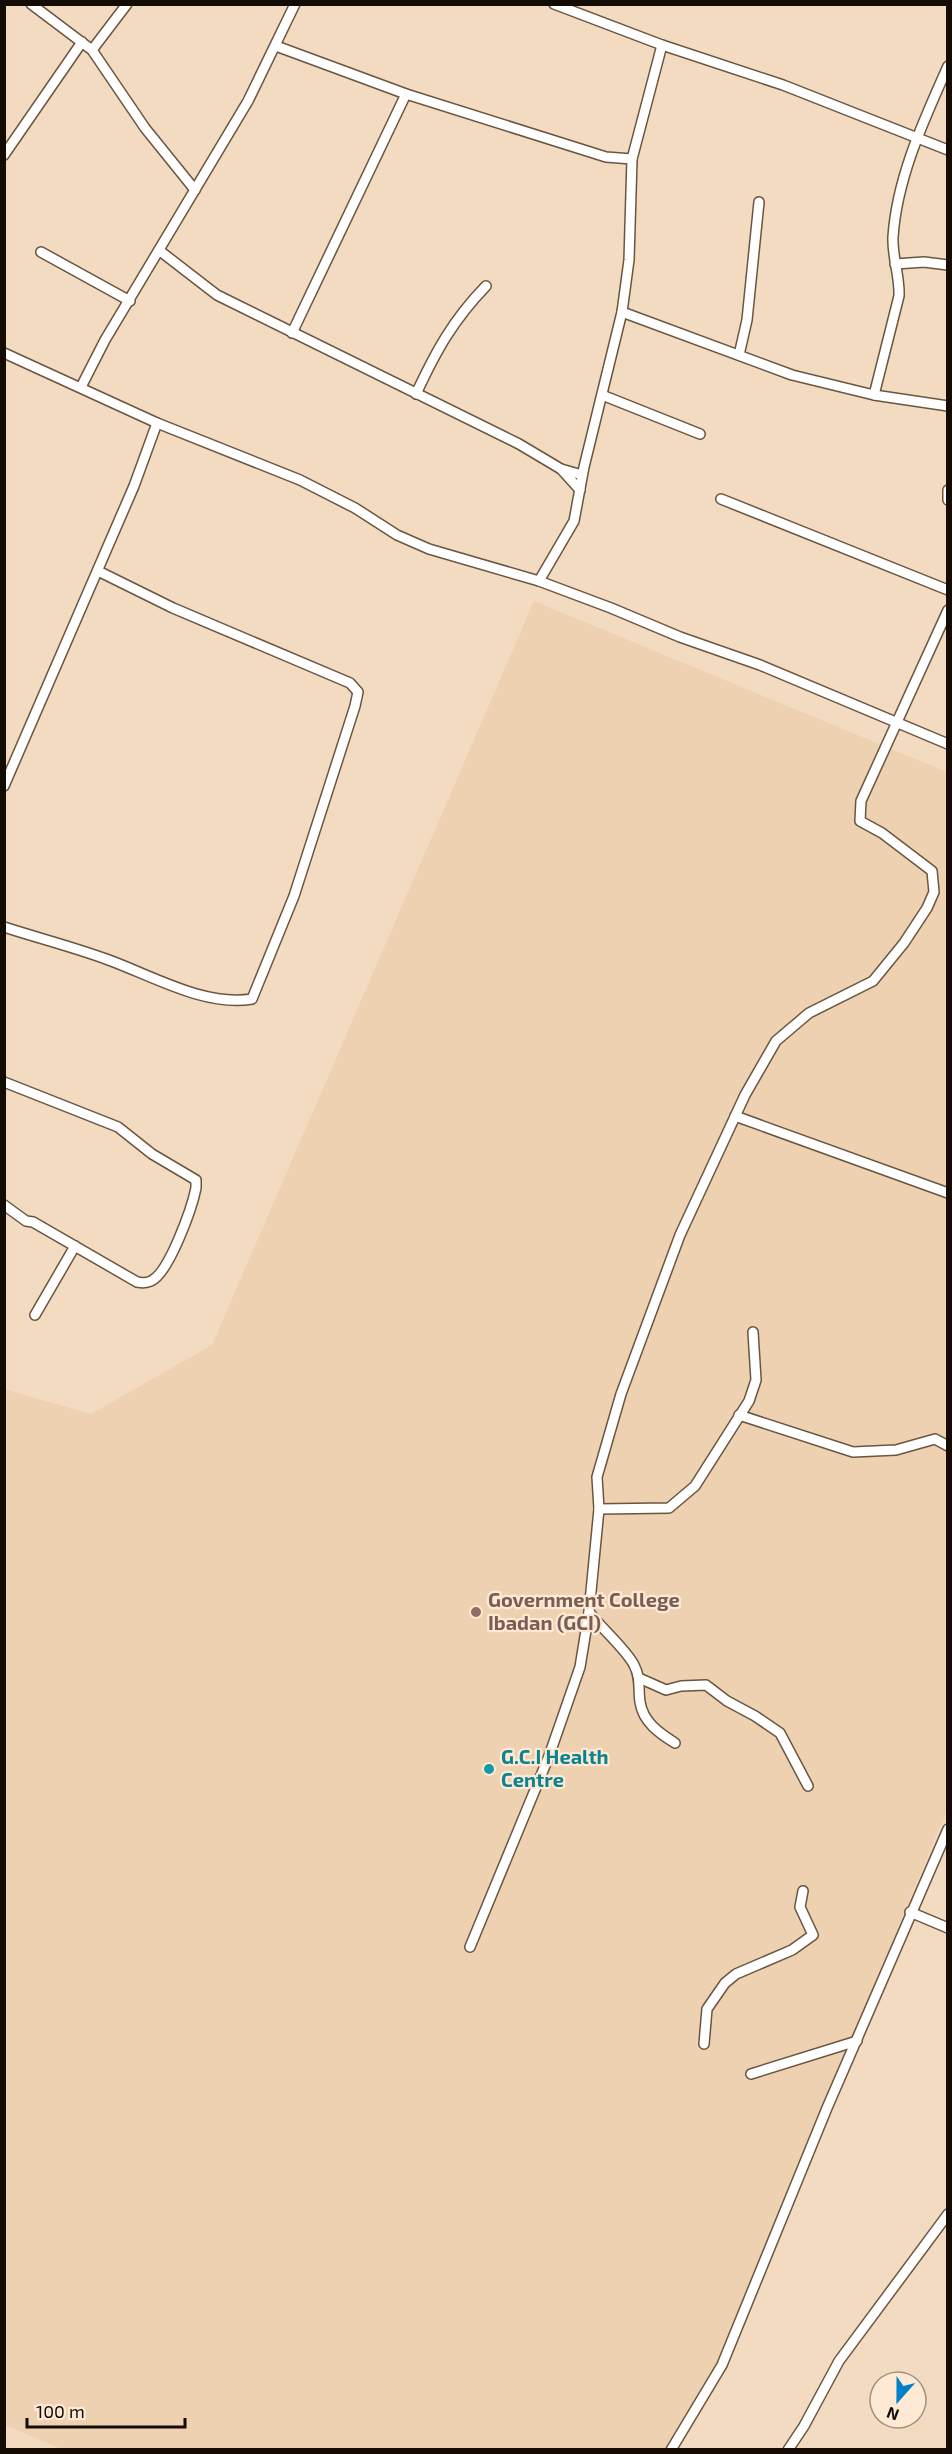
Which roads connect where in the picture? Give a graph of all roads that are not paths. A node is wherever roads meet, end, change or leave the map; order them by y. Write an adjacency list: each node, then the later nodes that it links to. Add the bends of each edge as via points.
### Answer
1 (31, 4): 5 (street)
2 (127, 4): 8 (street)
3 (295, 4): 7 (street)
4 (554, 4): 6 (street)
5 (82, 42): 8 (street); 15 (street)
6 (662, 45): 13 (street, via 783,85); 16 (street)
7 (276, 46): 11 (street); 17 (street)
8 (92, 50): 17 (street, via 145,128)
9 (948, 66): 10 (street)
10 (938, 89): 12 (street); 13 (street)
11 (406, 94): 16 (street, via 606,157); 26 (street)
12 (948, 96)
13 (918, 138): 14 (street); 21 (street, via 899,193 893,238)
14 (948, 150)
15 (4, 155)
16 (632, 159): 25 (street, via 629,260)
17 (195, 190): 19 (street)
18 (759, 202): 28 (street, via 747,320)
19 (160, 251): 24 (street); 26 (street, via 217,295)
20 (41, 252): 24 (street)
21 (895, 264): 22 (street); 32 (street, via 898,296)
22 (948, 265)
23 (486, 286): 30 (street, via 462,310 441,341)
24 (130, 301): 29 (street)
25 (622, 312): 28 (street); 31 (street)
26 (291, 333): 30 (street)
27 (4, 353): 29 (street)
28 (739, 355): 32 (street, via 792,375)
29 (81, 387): 34 (street)
30 (416, 394): 36 (street)
31 (602, 395): 35 (street); 37 (street)
32 (874, 395): 33 (street)
33 (948, 406)
34 (157, 423): 42 (street); 43 (street, via 300,480 429,549)
35 (700, 434)
36 (561, 469): 37 (street); 38 (street)
37 (582, 475): 38 (street)
38 (580, 490): 43 (street, via 574,521)
39 (948, 490): 41 (street)
40 (722, 499): 44 (street)
41 (948, 500)
42 (98, 571): 48 (street); 49 (street, via 173,608 350,683 358,692 355,706 294,896 252,999 240,1001 198,994 106,959)
43 (539, 581): 46 (street)
44 (948, 590)
45 (948, 610): 46 (street)
46 (898, 722): 47 (street); 51 (street, via 861,801 860,821 932,871 934,892 904,943 873,981 809,1013 776,1041)
47 (948, 744)
48 (4, 786)
49 (4, 927)
50 (4, 1082): 54 (street, via 118,1127 152,1154 196,1180 192,1206 177,1243 153,1281 137,1282)
51 (735, 1116): 52 (street); 59 (street, via 680,1235 621,1394 597,1477)
52 (948, 1193)
53 (4, 1205): 54 (street)
54 (75, 1246): 55 (street)
55 (35, 1315)
56 (753, 1332): 57 (street, via 756,1380)
57 (739, 1415): 58 (street, via 853,1452 897,1450 935,1439); 59 (street, via 695,1486 669,1508)
58 (948, 1446)
59 (599, 1509): 60 (street)
60 (589, 1612): 61 (street, via 634,1664); 68 (street, via 580,1667 552,1747)
61 (639, 1678): 62 (street, via 645,1718); 63 (street, via 666,1690 706,1686 755,1716 780,1733)
62 (675, 1743)
63 (808, 1786)
64 (948, 1828): 66 (street)
65 (803, 1891): 70 (street, via 800,1908 813,1935 792,1950 736,1974 725,1983 707,2009)
66 (910, 1912): 67 (street); 69 (street)
67 (948, 1928)
68 (470, 1947)
69 (857, 2041): 71 (street); 73 (street, via 722,2365)
70 (704, 2044)
71 (751, 2074)
72 (948, 2214): 74 (street, via 839,2361)
73 (671, 2450)
74 (788, 2450)

